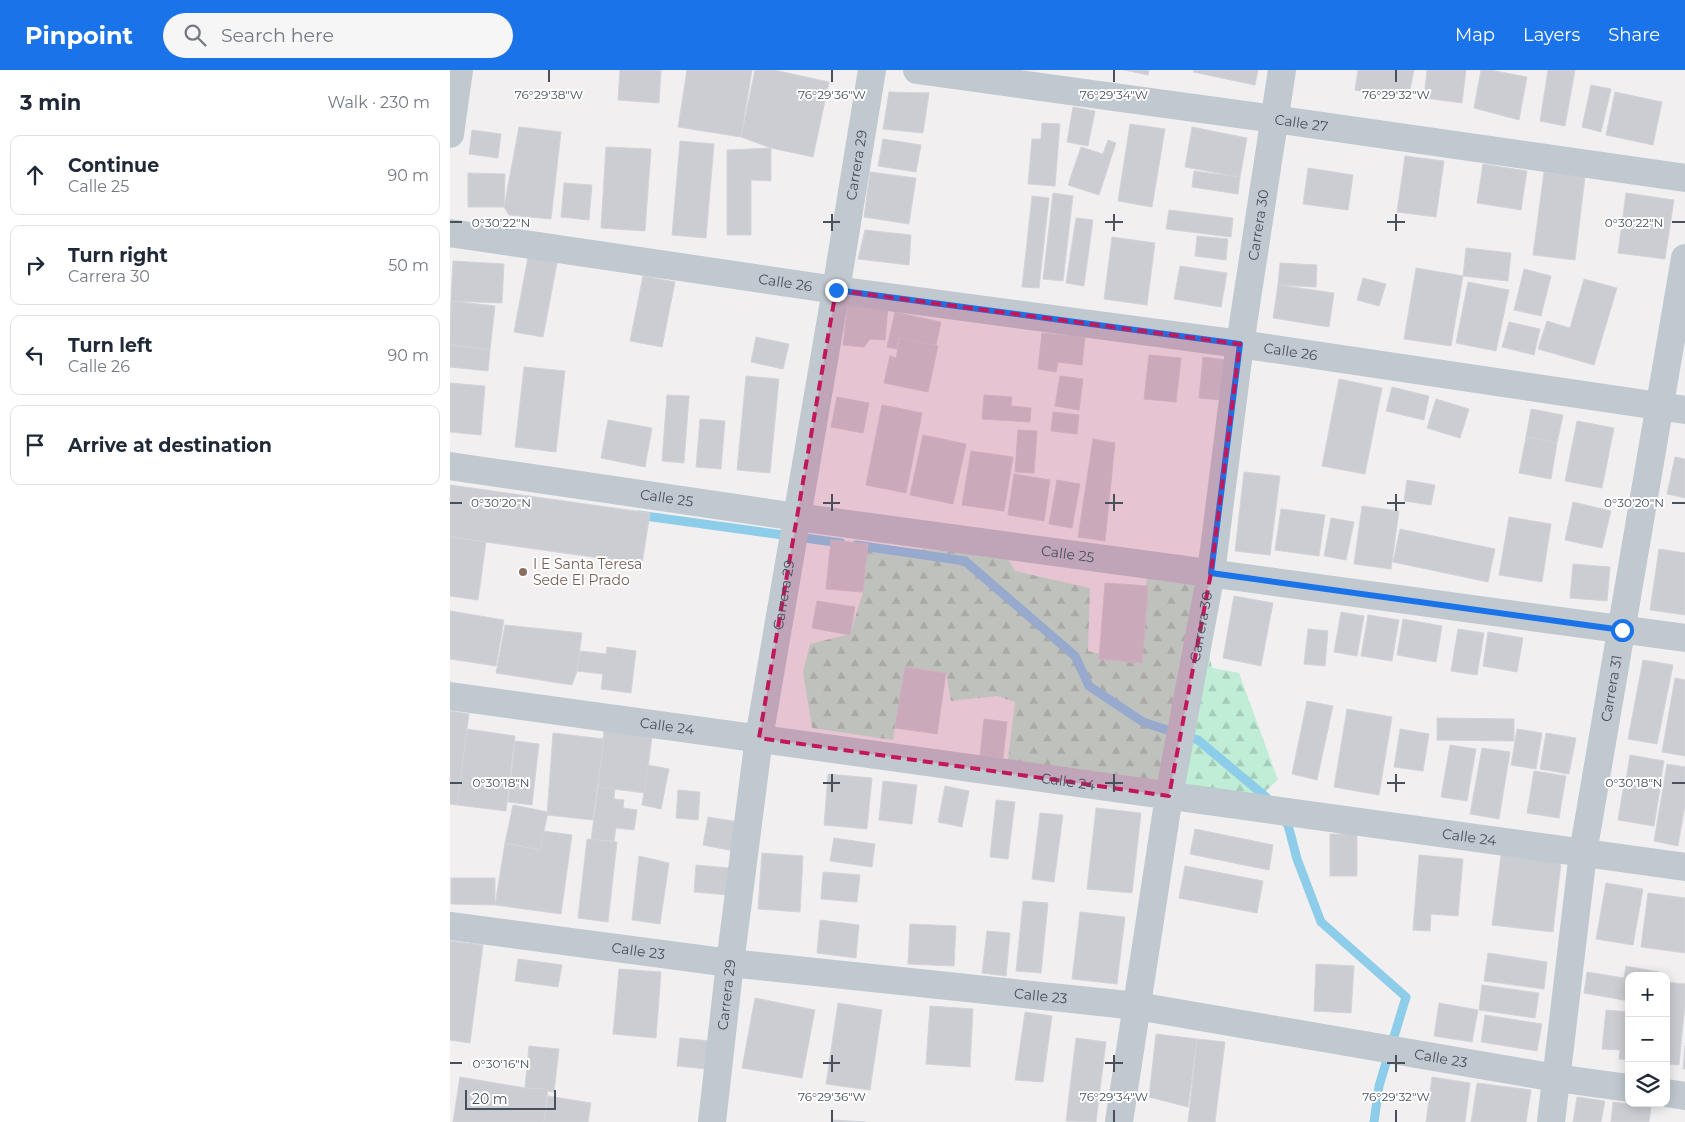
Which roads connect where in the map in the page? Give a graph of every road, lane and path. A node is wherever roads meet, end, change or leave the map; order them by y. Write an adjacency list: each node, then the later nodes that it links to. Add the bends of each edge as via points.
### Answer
1 (458, 70): 6 (street)
2 (872, 70): 10 (street, Carrera 29)
3 (917, 70): 5 (street, Calle 27)
4 (1282, 70): 5 (street, Carrera 30)
5 (1274, 119): 7 (street, Calle 27); 11 (street, Carrera 30)
6 (450, 134)
7 (1685, 178)
8 (450, 233): 10 (street, Calle 26)
9 (1685, 258): 12 (street, Carrera 31)
10 (836, 290): 11 (street, Calle 26); 14 (street, Carrera 29)
11 (1240, 344): 12 (street, Calle 26); 15 (street, Carrera 30)
12 (1673, 408): 16 (street, Carrera 31)
13 (450, 466): 14 (street, Calle 25)
14 (797, 517): 15 (street, Calle 25); 19 (street, Carrera 29)
15 (1211, 573): 16 (street, Calle 25); 20 (street, Carrera 30)
16 (1622, 630): 17 (street, Calle 25); 21 (street, Carrera 31)
17 (1685, 638)
18 (450, 696): 19 (street, Calle 24)
19 (759, 738): 20 (street, Calle 24); 24 (street, Carrera 29)
20 (1169, 796): 21 (street, Calle 24); 25 (street, Carrera 30)
21 (1583, 853): 22 (street, Calle 24); 26 (street, Carrera 31)
22 (1685, 867)
23 (450, 926): 24 (street, Calle 23)
24 (730, 963): 25 (street, Calle 23); 30 (street, Carrera 29)
25 (1137, 1006): 26 (street, Calle 23); 31 (street, Carrera 30)
26 (1556, 1078): 27 (street, Calle 23); 32 (street, Carrera 31)
27 (1625, 1087)
28 (1670, 1094): 29 (street)
29 (1685, 1096)
30 (712, 1122)
31 (1119, 1122)
32 (1551, 1122)

